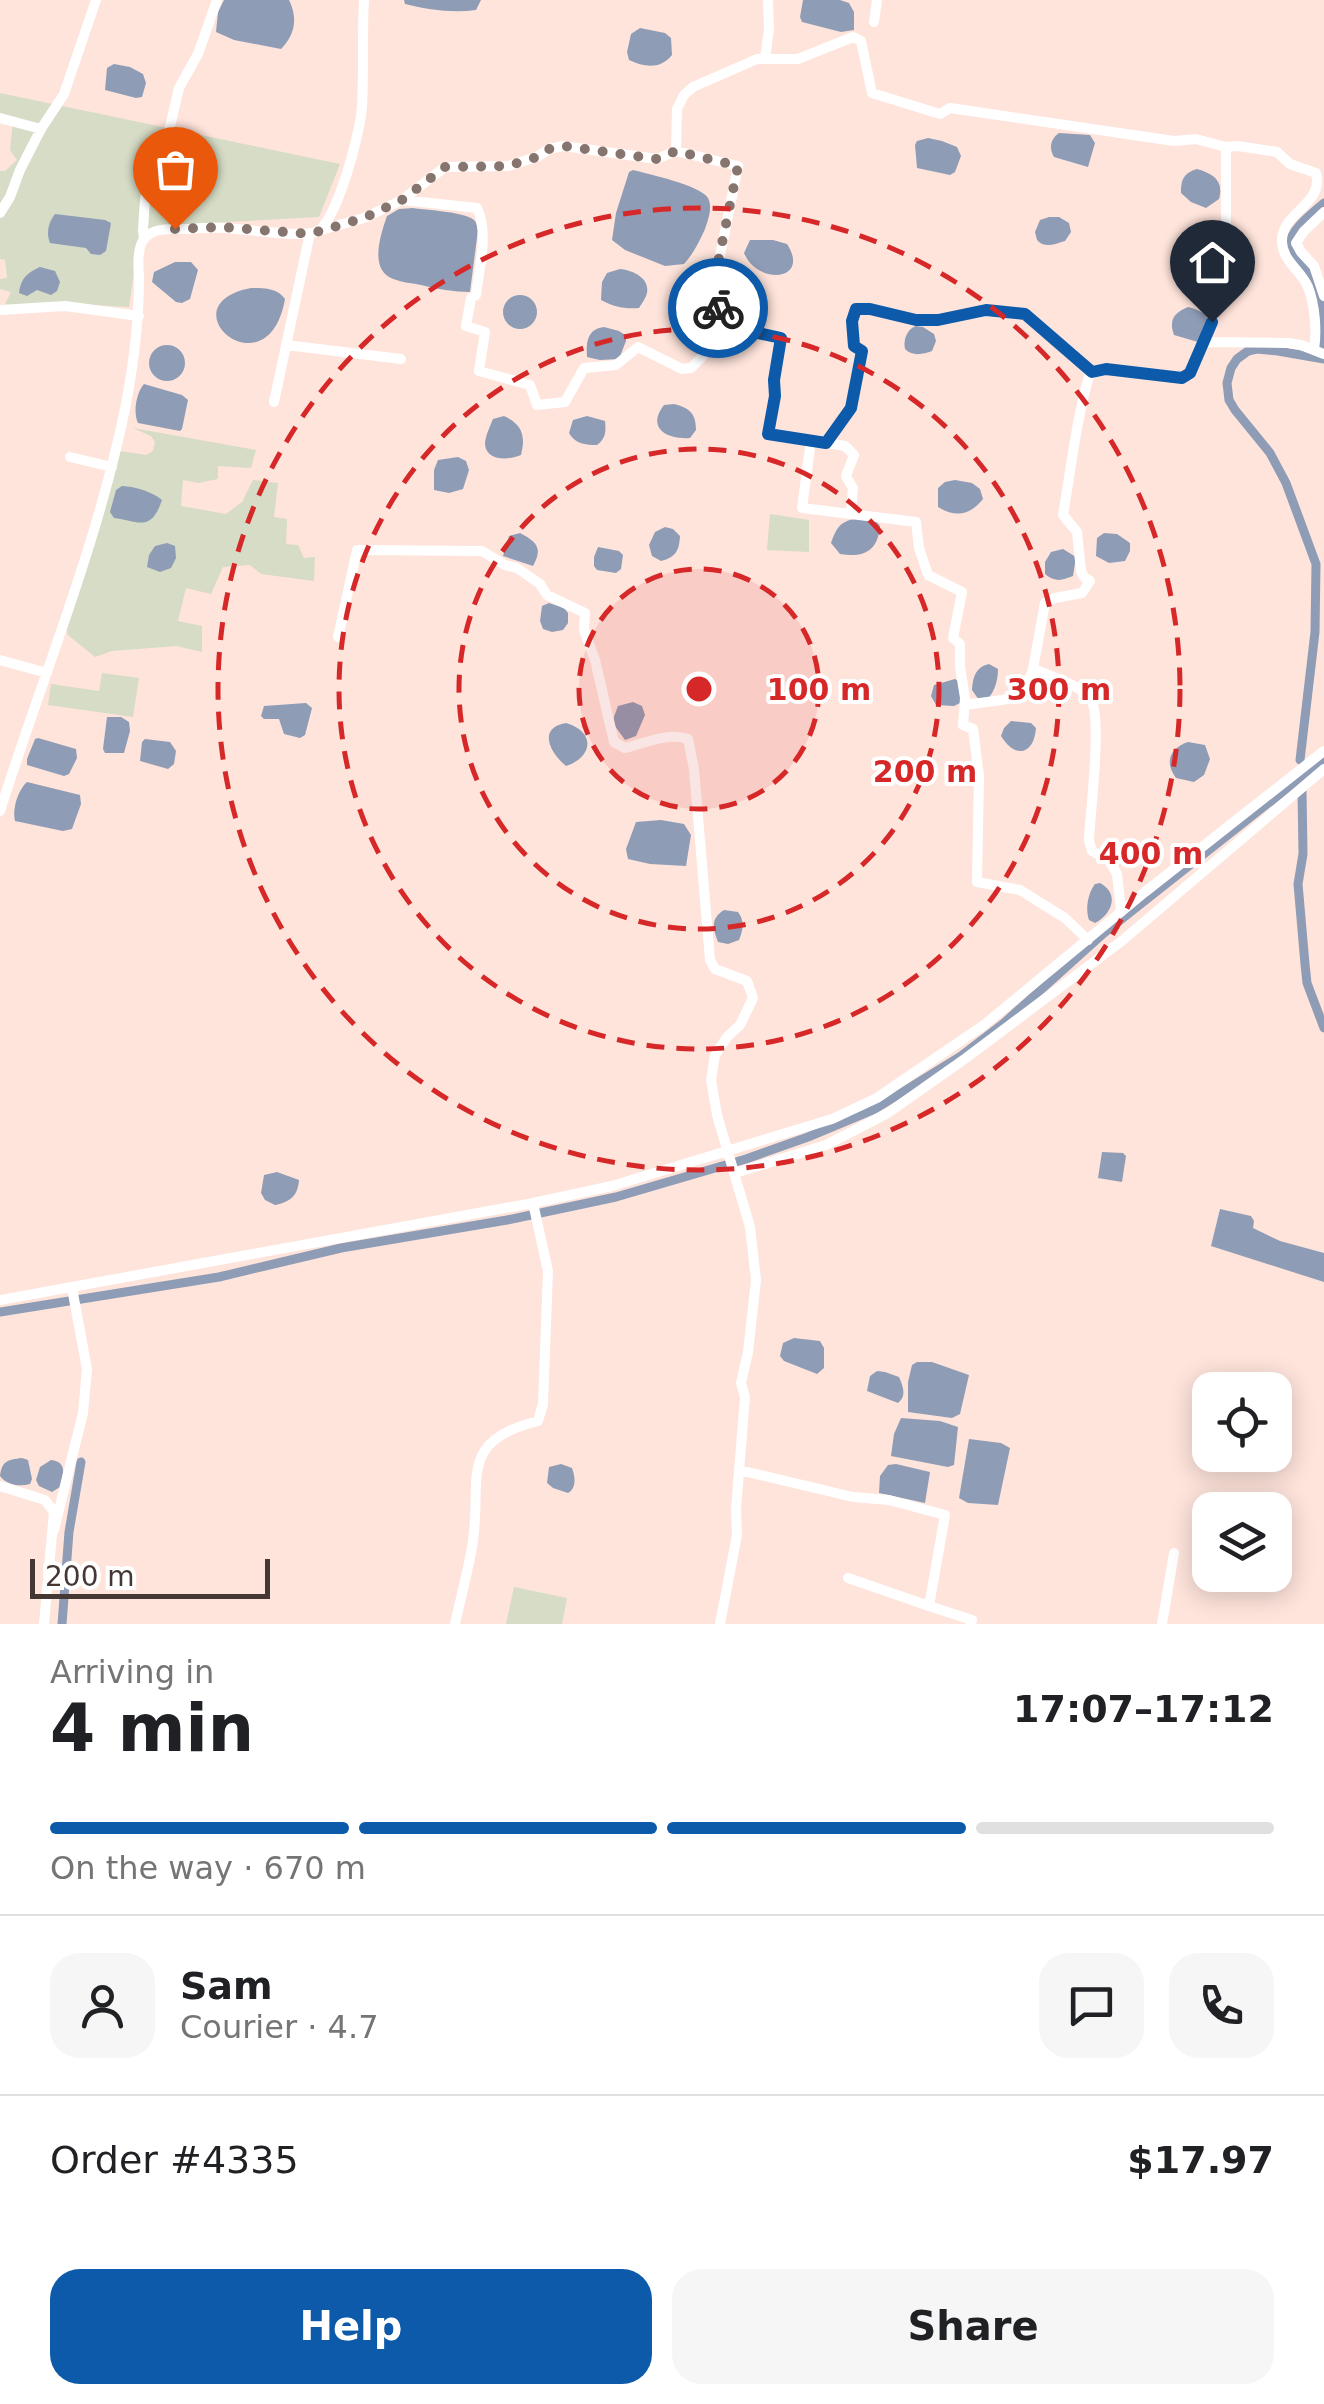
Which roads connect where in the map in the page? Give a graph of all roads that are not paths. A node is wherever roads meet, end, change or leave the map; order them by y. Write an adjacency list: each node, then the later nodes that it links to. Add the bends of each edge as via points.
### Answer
1 (96, 0): 9 (street, via 64,94)
2 (217, 0): 16 (street, via 178,88 165,148 150,178)
3 (364, 0): 15 (street, via 360,124 338,201 326,225)
4 (768, 0): 7 (street)
5 (878, 0): 6 (street)
6 (874, 22)
7 (764, 59): 10 (street, via 798,59 853,38 861,41 872,93 940,114 950,108); 11 (street, via 684,95)
8 (0, 118): 9 (street)
9 (40, 129): 13 (street)
10 (1226, 147): 21 (street, via 1226,232); 23 (street, via 1278,152 1316,173 1316,193 1286,223 1282,243 1309,290)
11 (676, 151): 12 (street, via 657,159 563,146 508,166 445,167); 20 (street, via 738,166 714,282)
12 (402, 200): 15 (street); 20 (street, via 477,208 483,220 480,264 466,326 485,332 479,371 530,386 537,405 565,402 584,368 616,365 638,347 691,368)
13 (0, 212)
14 (1324, 212): 17 (street, via 1296,243 1314,266)
15 (314, 232): 16 (street, via 221,227 162,230); 22 (street)
16 (144, 238): 19 (street)
17 (1324, 296)
18 (0, 310): 19 (street, via 65,306)
19 (139, 316): 30 (street)
20 (721, 325): 27 (street, via 781,338 768,434)
21 (1204, 342): 23 (street, via 1288,343); 25 (street, via 1182,378)
22 (286, 345): 24 (street); 26 (street)
23 (1319, 352)
24 (400, 359)
25 (1092, 372): 28 (street, via 1025,314 986,310 916,320 856,309 854,346 862,351 854,398); 34 (street, via 1072,443 1063,514 1077,532 1082,571 1090,581 1082,593 1045,603)
26 (274, 402)
27 (811, 440): 28 (street); 31 (street, via 802,508)
28 (826, 443): 31 (street, via 854,455 846,476 853,488)
29 (70, 458): 30 (street)
30 (112, 468): 35 (street)
31 (851, 514): 36 (street, via 916,522 928,576 962,592 952,638 960,644)
32 (338, 638): 42 (street, via 357,550 482,552 586,613 584,630 614,742 625,748 688,739 710,960 747,981 753,998 713,1064)
33 (0, 660): 35 (street)
34 (1034, 668): 36 (street, via 1023,696); 40 (street, via 1085,693 1094,706 1089,840 1092,852 1117,874)
35 (47, 673): 39 (street)
36 (965, 705): 41 (street, via 963,725 973,729 978,776 978,884 1020,890)
37 (1324, 751): 40 (street)
38 (1324, 769): 43 (street, via 1123,940 888,1113 826,1144)
39 (0, 810)
40 (1122, 912): 41 (street)
41 (1088, 940): 42 (street, via 984,1025 877,1098 832,1120)
42 (727, 1150): 43 (street); 44 (street)
43 (735, 1173): 47 (street, via 756,1280)
44 (533, 1203): 45 (street); 54 (street, via 548,1271 543,1404 538,1420 486,1446 475,1473 474,1538)
45 (72, 1288): 46 (street); 49 (street, via 87,1369)
46 (0, 1300)
47 (739, 1470): 52 (street, via 945,1515); 55 (street)
48 (0, 1486): 49 (street, via 45,1500 54,1512)
49 (54, 1530): 53 (street)
50 (1174, 1553): 57 (street)
51 (848, 1578): 52 (street)
52 (929, 1606): 56 (street)
53 (44, 1624)
54 (456, 1624)
55 (720, 1624)
56 (971, 1624)
57 (1162, 1624)

